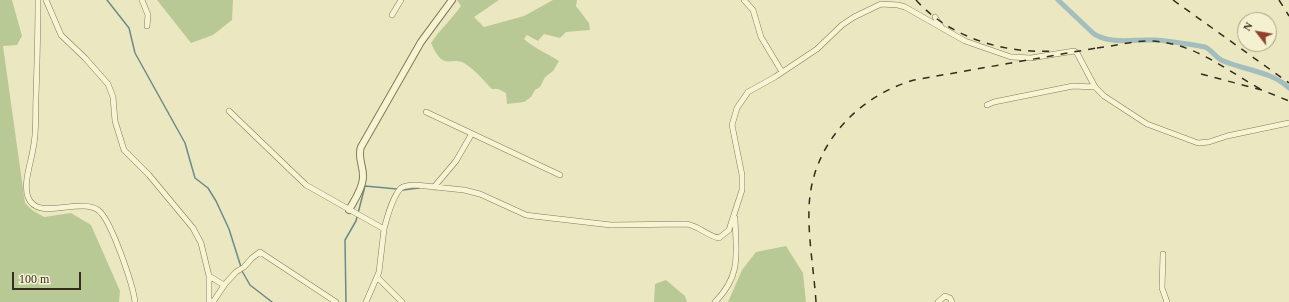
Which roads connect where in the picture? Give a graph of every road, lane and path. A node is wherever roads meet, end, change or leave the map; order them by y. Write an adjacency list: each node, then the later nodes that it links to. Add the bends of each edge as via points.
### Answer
1 (38, 0): 27 (street, via 34,146 27,181 28,198 43,209 89,206 104,216 117,243)
2 (46, 0): 24 (street, via 61,35 108,84 124,150 149,175 193,228 201,243)
3 (142, 0): 9 (street, via 148,15)
4 (401, 0): 7 (street)
5 (452, 0): 20 (street, via 425,36 361,146 359,153 363,178 361,188)
6 (744, 0): 11 (street, via 753,10 761,37)
7 (392, 15)
8 (935, 17): 10 (street)
9 (147, 26)
10 (942, 28): 11 (street, via 905,7 881,4 842,25 817,49); 12 (street, via 965,41 1011,57 1031,58 1074,51)
11 (782, 72): 21 (street, via 748,92 733,117 733,135 742,176 742,190)
12 (1095, 87): 13 (street, via 1073,86); 16 (street, via 1104,96 1147,124 1198,143)
13 (987, 105)
14 (230, 112): 20 (street, via 306,185)
15 (426, 112): 17 (street)
16 (1289, 123)
17 (472, 134): 18 (street); 19 (street, via 456,161)
18 (560, 175)
19 (434, 187): 21 (street, via 480,194 526,215 611,225 686,224 719,238 729,230); 22 (street, via 408,185 400,190)
20 (349, 210): 22 (street)
21 (734, 215): 33 (street, via 737,253 733,277 725,292)
22 (384, 229): 25 (street)
23 (1163, 254): 36 (street, via 1162,288)
24 (209, 276): 26 (street); 28 (street)
25 (377, 277): 31 (street); 32 (street)
26 (224, 285): 29 (street); 30 (street, via 260,252)
27 (135, 302)
28 (209, 302)
29 (213, 302)
30 (336, 302)
31 (366, 302)
32 (402, 302)
33 (715, 302)
34 (938, 302): 35 (street, via 945,296)
35 (952, 302)
36 (1167, 302)

